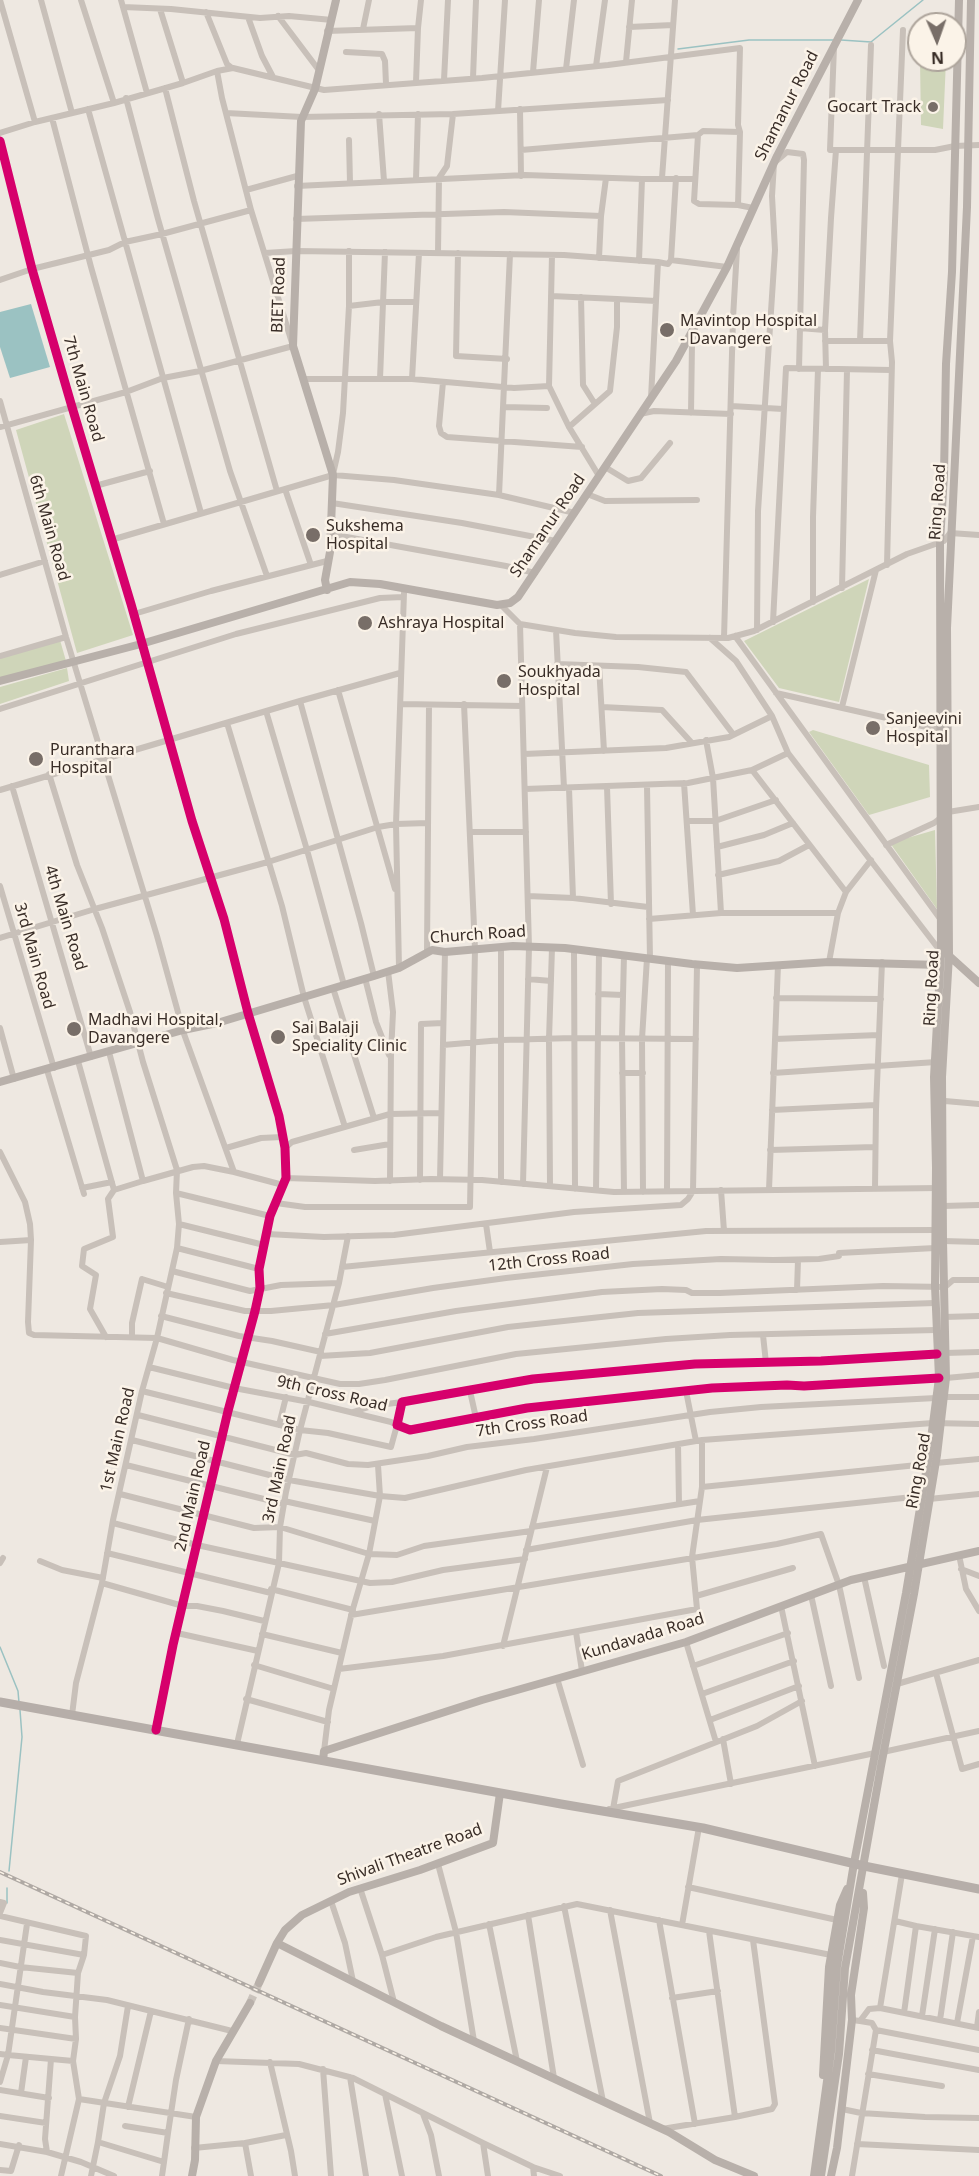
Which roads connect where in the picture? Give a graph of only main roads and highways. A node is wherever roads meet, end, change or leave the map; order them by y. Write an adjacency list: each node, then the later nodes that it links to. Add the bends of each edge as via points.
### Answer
1 (336, 0): 5 (main road, BIET Road, via 315,89 302,117 293,345 333,475)
2 (858, 0): 5 (main road, Shamanur Road, via 774,163 727,267 676,361 518,597 501,605 486,604 350,582)
3 (960, 0): 7 (main road, Ring Road, via 940,542 939,820)
4 (971, 0): 7 (main road, Ring Road, via 947,628)
5 (327, 590): 6 (main road)
6 (0, 681)
7 (945, 954): 8 (main road, Ring Road); 9 (main road); 10 (main road, Ring Road)
8 (940, 965): 10 (main road, Ring Road); 11 (main road, Church Road, via 829,962 737,968 574,949 432,950 399,968 344,985)
9 (979, 983)
10 (939, 1062): 12 (main road, Ring Road); 12 (main road, Ring Road, via 943,1103)
11 (0, 1082)
12 (940, 1188): 13 (main road, Ring Road, via 945,1287); 13 (main road, Ring Road, via 934,1286)
13 (941, 1354): 15 (main road, Ring Road, via 943,1378)
14 (979, 1551): 15 (main road, Kundavada Road)
15 (914, 1565): 17 (main road, Ring Road); 17 (main road, Ring Road, via 897,1684); 18 (main road, Kundavada Road, via 839,1585 686,1642 557,1678)
16 (0, 1702): 18 (main road)
17 (879, 1752): 20 (main road, Ring Road)
18 (324, 1756): 19 (main road)
19 (500, 1793): 20 (main road, via 699,1827); 24 (main road, Shivali Theatre Road, via 493,1843 331,1901 302,1915)
20 (859, 1865): 21 (main road, Ring Road); 22 (main road, Ring Road); 23 (main road)
21 (852, 1875): 25 (main road, Ring Road); 30 (main road, via 840,1905 831,1956 821,2096)
22 (862, 1878): 25 (main road, Ring Road); 33 (main road, via 864,1908 852,1995 856,2020)
23 (979, 1890)
24 (277, 1943): 26 (main road, Shivali Theatre Road); 29 (main road)
25 (841, 1967): 31 (main road); 32 (main road, via 839,2054)
26 (259, 1983)
27 (250, 2003): 28 (main road, via 216,2061 196,2117)
28 (192, 2176)
29 (754, 2176)
30 (808, 2176)
31 (814, 2176)
32 (821, 2176)
33 (831, 2176)

